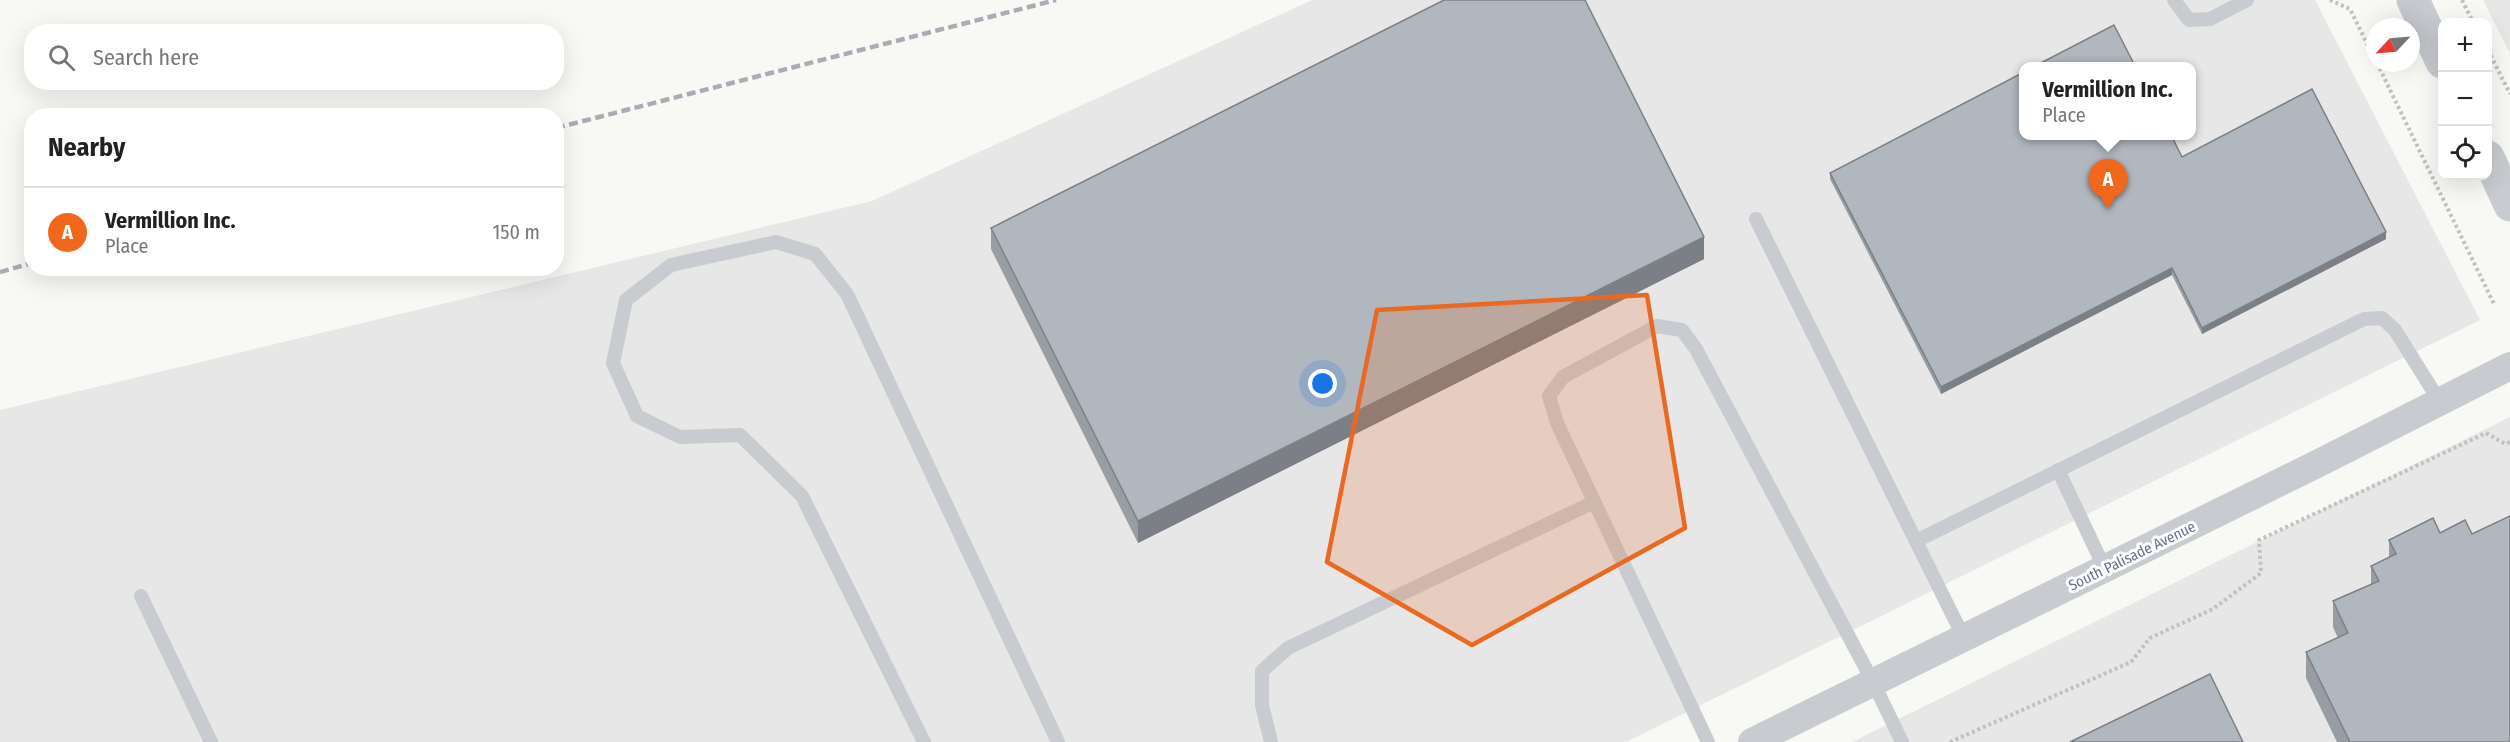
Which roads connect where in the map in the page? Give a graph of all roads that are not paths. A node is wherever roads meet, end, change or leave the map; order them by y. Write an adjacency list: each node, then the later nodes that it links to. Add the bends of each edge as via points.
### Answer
1 (2174, 0): 2 (lane, via 2189,20 2210,19)
2 (2247, 0)
3 (2413, 0): 4 (street)
4 (2438, 53)
5 (2492, 167): 6 (street)
6 (2510, 205)
7 (1756, 219): 12 (lane)
8 (2510, 366): 9 (street, South Palisade Avenue)
9 (2440, 402): 10 (lane, via 2395,330 2382,318 2364,319); 13 (street, South Palisade Avenue)
10 (2058, 470): 12 (lane); 13 (lane)
11 (1594, 502): 16 (lane, via 1557,423 1549,396 1563,376 1657,326 1682,330 1696,349); 20 (lane, via 1288,648 1262,671 1262,705); 21 (lane)
12 (1916, 541): 15 (lane)
13 (2105, 569): 15 (street, South Palisade Avenue)
14 (141, 596): 17 (lane)
15 (1964, 638): 16 (street, South Palisade Avenue)
16 (1873, 682): 22 (street, South Palisade Avenue); 23 (lane)
17 (211, 742)
18 (924, 742): 19 (lane, via 802,496 740,435 680,437 637,416 613,363 626,300 670,265 776,242 815,254 847,294)
19 (1058, 742)
20 (1271, 742)
21 (1708, 742)
22 (1752, 742)
23 (1902, 742)

